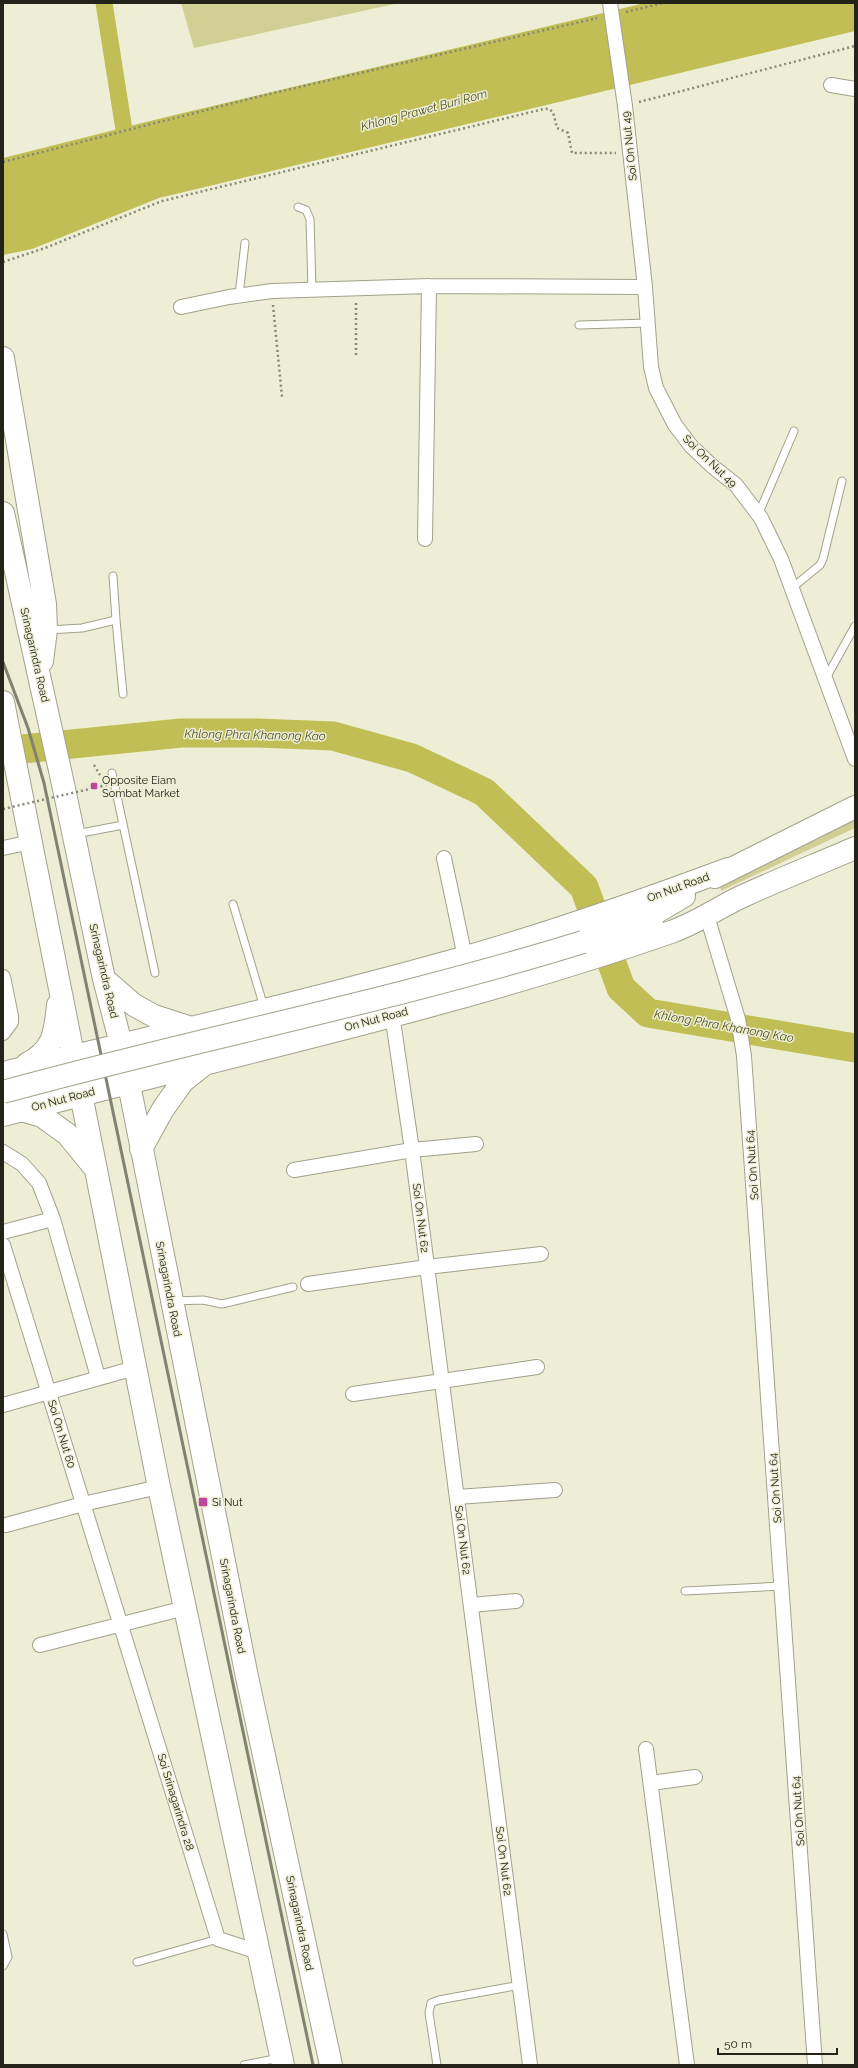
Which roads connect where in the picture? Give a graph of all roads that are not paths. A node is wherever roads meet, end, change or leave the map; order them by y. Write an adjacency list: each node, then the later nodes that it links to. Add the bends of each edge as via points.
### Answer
1 (610, 3): 7 (street, Soi On Nut 49, via 625,106)
2 (831, 85): 3 (street)
3 (855, 89)
4 (298, 207): 8 (lane, via 306,210 310,219)
5 (245, 243): 9 (lane)
6 (429, 286): 7 (street); 8 (street); 18 (street)
7 (645, 287): 11 (street, Soi On Nut 49)
8 (312, 290): 9 (street)
9 (239, 295): 10 (street)
10 (181, 306)
11 (648, 323): 12 (lane); 17 (street, Soi On Nut 49, via 651,367 664,406 691,446 736,485)
12 (579, 325)
13 (3, 358): 23 (main road, via 46,604)
14 (794, 431): 17 (lane)
15 (842, 481): 20 (lane, via 823,559 820,565)
16 (3, 513): 24 (main road, Srinagarindra Road)
17 (758, 515): 20 (street, Soi On Nut 49, via 781,559)
18 (425, 539)
19 (113, 576): 21 (lane)
20 (792, 588): 25 (street, Soi On Nut 49)
21 (116, 620): 23 (lane, via 82,628); 26 (lane)
22 (855, 626): 25 (lane)
23 (46, 630): 24 (main road)
24 (40, 676): 32 (main road, Srinagarindra Road)
25 (825, 678): 28 (street, Soi On Nut 49)
26 (124, 694)
27 (3, 702): 33 (main road)
28 (855, 759)
29 (112, 773): 31 (lane)
30 (855, 807): 37 (main road, On Nut Road)
31 (123, 825): 32 (lane); 43 (lane)
32 (74, 835): 45 (main road, Srinagarindra Road)
33 (30, 842): 34 (street); 46 (main road)
34 (3, 848)
35 (855, 848): 38 (main road, On Nut Road)
36 (444, 858): 42 (street)
37 (728, 869): 41 (main road, On Nut Road); 42 (main road, On Nut Road, via 661,894)
38 (741, 897): 40 (main road, On Nut Road); 41 (main road, On Nut Road)
39 (233, 904): 47 (lane)
40 (707, 916): 48 (main road, On Nut Road, via 672,932 534,976); 86 (street, Soi On Nut 64, via 738,1019 744,1056)
41 (638, 923): 57 (main road, On Nut Road, bridge, via 538,956 423,988)
42 (465, 957): 47 (main road, On Nut Road)
43 (155, 973)
44 (3, 977): 50 (street, via 11,1022)
45 (104, 979): 49 (main road, via 134,1005 154,1016); 51 (main road, Srinagarindra Road)
46 (60, 986): 53 (main road); 55 (main road, via 55,1027 49,1046 39,1058)
47 (259, 1011): 49 (main road, On Nut Road); 52 (main road, via 242,1025 240,1036 248,1045)
48 (392, 1014): 52 (main road, On Nut Road); 62 (street, Soi On Nut 62)
49 (191, 1028): 51 (main road, On Nut Road)
50 (3, 1033)
51 (121, 1044): 53 (main road, On Nut Road); 56 (main road, Srinagarindra Road)
52 (262, 1049): 54 (main road, On Nut Road)
53 (74, 1056): 55 (main road, On Nut Road); 58 (main road)
54 (205, 1064): 56 (main road, On Nut Road); 61 (main road, via 183,1081 163,1109)
55 (8, 1072)
56 (128, 1082): 58 (main road, On Nut Road); 61 (main road, Srinagarindra Road)
57 (3, 1092)
58 (82, 1095): 59 (main road, On Nut Road); 64 (main road)
59 (12, 1112): 64 (main road, via 42,1116 67,1134)
60 (476, 1144): 62 (street)
61 (141, 1149): 73 (main road, Srinagarindra Road)
62 (412, 1150): 65 (street); 70 (street, Soi On Nut 62)
63 (3, 1152): 66 (street, via 22,1164 39,1183)
64 (95, 1168): 75 (main road)
65 (294, 1170)
66 (53, 1219): 67 (street); 76 (street)
67 (3, 1232)
68 (3, 1245): 78 (street, Soi On Nut 60)
69 (541, 1254): 70 (street)
70 (427, 1267): 71 (street); 77 (street, Soi On Nut 62)
71 (308, 1284)
72 (293, 1287): 73 (lane, via 222,1304 203,1300)
73 (171, 1301): 104 (main road, Srinagarindra Road, via 247,1677)
74 (537, 1367): 77 (street)
75 (135, 1368): 76 (street); 81 (main road)
76 (98, 1377): 78 (street)
77 (442, 1381): 79 (street); 83 (street, Soi On Nut 62)
78 (49, 1392): 80 (street); 84 (street, Soi On Nut 60)
79 (353, 1394)
80 (3, 1405)
81 (159, 1487): 84 (street); 90 (main road)
82 (555, 1490): 83 (street)
83 (457, 1497): 89 (street, Soi On Nut 62)
84 (83, 1504): 85 (street); 91 (street, Soi On Nut 60)
85 (6, 1525)
86 (781, 1586): 87 (lane); 108 (street, Soi On Nut 64)
87 (685, 1591)
88 (516, 1601): 89 (street)
89 (471, 1605): 101 (street, Soi On Nut 62)
90 (185, 1608): 91 (street); 98 (main road)
91 (120, 1623): 92 (street); 97 (street, Soi Srinagarindra 28)
92 (40, 1645)
93 (646, 1749): 95 (street)
94 (695, 1777): 95 (street)
95 (650, 1783): 107 (street)
96 (3, 1934): 100 (lane, via 8,1957)
97 (218, 1939): 98 (street); 99 (lane)
98 (259, 1952): 102 (main road)
99 (137, 1962)
100 (3, 1966)
101 (520, 1985): 105 (lane, via 431,2003 429,2013); 106 (street, Soi On Nut 62)
102 (283, 2061): 103 (lane)
103 (244, 2065)
104 (331, 2065)
105 (437, 2065)
106 (530, 2065)
107 (687, 2065)
108 (815, 2065)

